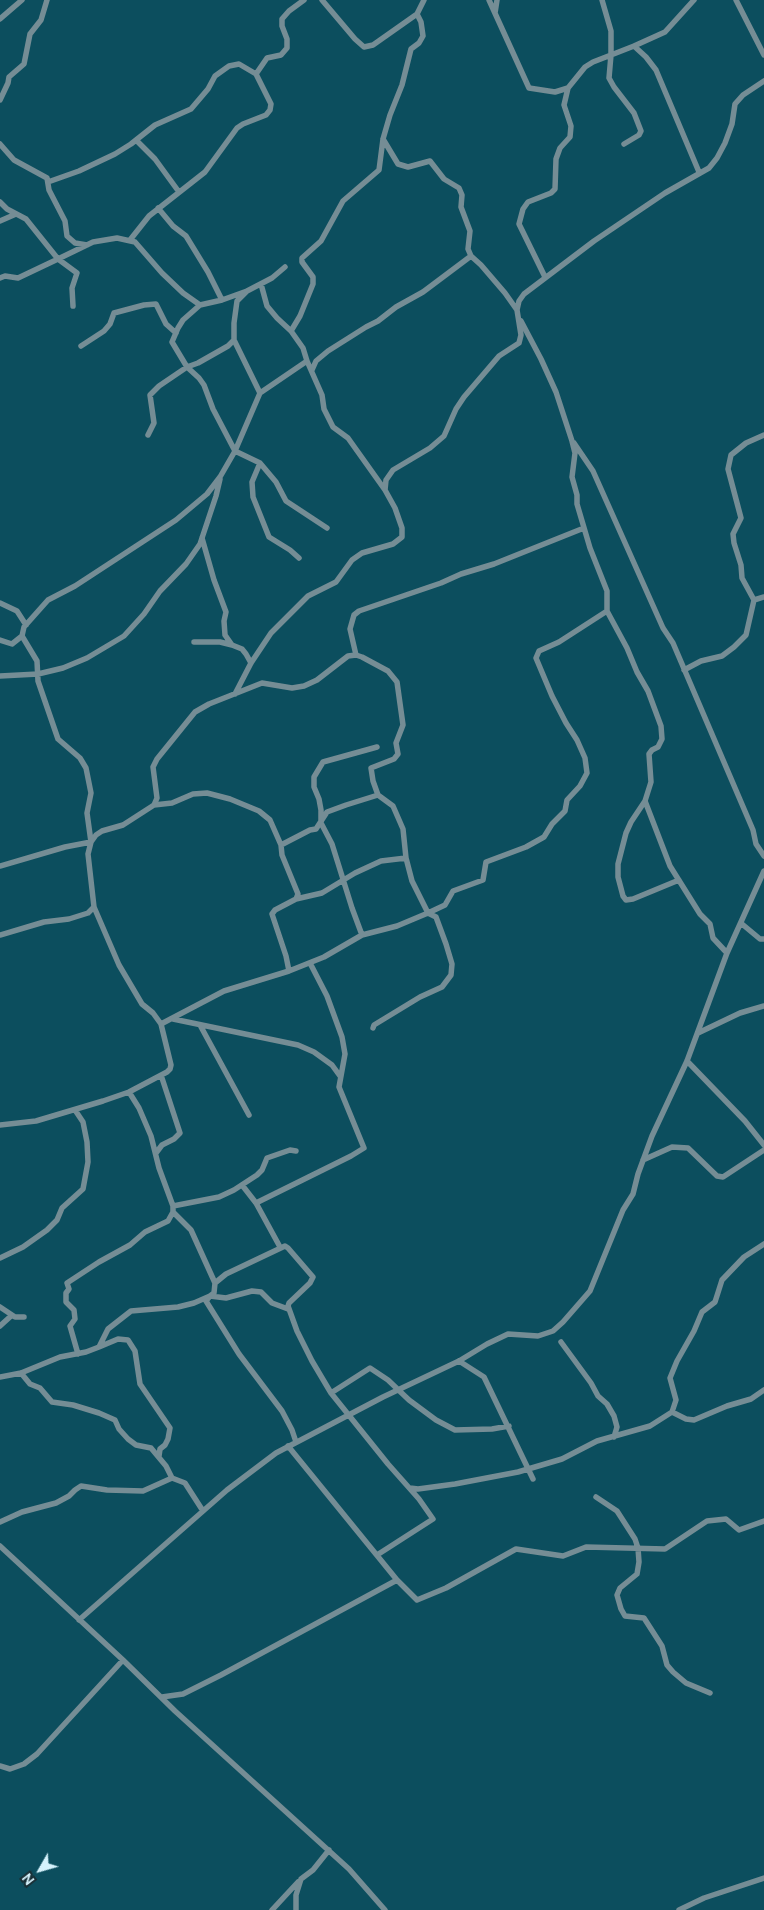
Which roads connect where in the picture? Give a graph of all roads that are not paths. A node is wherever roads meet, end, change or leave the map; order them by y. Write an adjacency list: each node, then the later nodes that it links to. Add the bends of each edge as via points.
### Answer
1 (22, 0): 13 (street)
2 (47, 0): 20 (street, via 41,20 30,34 24,64 9,77)
3 (304, 0): 17 (street, via 282,19 286,48 281,55 267,58)
4 (322, 0): 12 (street, via 364,47 373,45)
5 (424, 0): 12 (street)
6 (489, 0): 11 (street)
7 (497, 0): 11 (street)
8 (602, 0): 15 (street, via 611,31)
9 (694, 0): 14 (street, via 665,32)
10 (736, 0): 16 (street)
11 (495, 13): 19 (street, via 529,88 555,92)
12 (417, 14): 21 (street, via 423,36 411,49)
13 (0, 19)
14 (634, 46): 15 (street); 25 (street, via 656,70)
15 (611, 55): 19 (street, via 585,67); 24 (street, via 610,78 634,113 641,131)
16 (764, 55)
17 (256, 74): 22 (street, via 240,64 229,66 215,76 191,109 155,125); 27 (street, via 271,104 270,110 237,128 205,172)
18 (764, 81): 25 (street, via 735,104 732,124 717,158)
19 (568, 88): 37 (street, via 564,105 571,126 570,137 560,148 556,159 555,189 528,202 519,224)
20 (0, 100)
21 (383, 139): 34 (street, via 398,164 408,167 430,161 444,179 459,188 461,207 470,231 468,249); 46 (street, via 379,170 343,201 321,240 302,258 313,277 313,284)
22 (136, 140): 26 (street, via 115,154); 27 (street, via 155,159)
23 (0, 144): 26 (street, via 14,160 47,178)
24 (624, 144)
25 (699, 172): 37 (street)
26 (48, 182): 33 (street, via 65,221 67,236 75,243)
27 (179, 192): 29 (street)
28 (0, 202): 30 (street)
29 (158, 208): 32 (street); 41 (street, via 186,236)
30 (16, 214): 31 (street); 35 (street, via 26,219)
31 (0, 221)
32 (130, 240): 33 (street, via 117,238); 42 (street, via 140,246 183,293)
33 (87, 245): 35 (street)
34 (471, 256): 44 (street, via 482,265); 52 (street, via 423,292 328,351 316,361)
35 (58, 259): 38 (street, via 18,278); 43 (street, via 77,273 72,288)
36 (285, 268): 40 (street)
37 (545, 277): 44 (street, via 524,294)
38 (0, 278)
39 (261, 284): 46 (street, via 266,306)
40 (247, 291): 41 (street); 48 (street, via 237,301)
41 (222, 300): 42 (street)
42 (200, 304): 47 (street, via 183,320)
43 (73, 306)
44 (517, 310): 45 (street)
45 (519, 318): 56 (street, via 548,376); 60 (street, via 519,343 499,356 464,397 444,436 393,470 386,480)
46 (291, 331): 50 (street, via 303,348)
47 (176, 333): 49 (street, via 166,324 156,304 144,305 114,313 104,331); 51 (street, via 172,342)
48 (234, 340): 51 (street); 53 (street)
49 (80, 346)
50 (307, 361): 52 (street); 53 (street)
51 (187, 367): 54 (street, via 150,395 154,423); 57 (street, via 204,385)
52 (312, 370): 60 (street, via 333,427 348,438)
53 (260, 393): 57 (street)
54 (148, 435)
55 (764, 435): 66 (street, via 731,455 728,469 741,518 733,534 734,543 742,578)
56 (572, 440): 62 (street, via 575,453 572,477); 76 (street, via 593,471)
57 (235, 451): 58 (street); 59 (street)
58 (260, 463): 61 (street, via 286,501); 64 (street, via 252,482 253,496 269,537)
59 (220, 477): 63 (street); 69 (street, via 182,517 48,600)
60 (385, 490): 75 (street, via 395,508 402,537 393,544 362,553 352,560 336,582 308,596 272,633)
61 (327, 528)
62 (584, 528): 68 (street, via 607,591); 74 (street, via 484,568 359,611 354,615 350,629)
63 (202, 538): 73 (street, via 226,612 226,635); 77 (street, via 186,564 124,636 78,662)
64 (299, 558)
65 (764, 597): 66 (street)
66 (754, 600): 76 (street, via 746,635 722,656 701,661)
67 (0, 603): 69 (street, via 17,611)
68 (607, 611): 82 (street, via 648,691 661,726 662,739 649,754 651,782); 95 (street, via 539,651 536,658 585,758 587,773 580,786 567,800 565,811 544,837 486,862 483,880 453,891 444,904)
69 (26, 625): 70 (street)
70 (22, 636): 71 (street, via 12,644); 77 (street, via 37,661)
71 (0, 640)
72 (194, 642): 73 (street)
73 (232, 645): 75 (street, via 242,649)
74 (356, 655): 79 (street, via 348,656 304,686 292,688 262,683); 81 (street, via 388,671 397,682 404,725 396,743 398,754 394,759 371,768)
75 (251, 663): 79 (street)
76 (684, 670): 87 (street, via 753,830 756,844)
77 (38, 674): 78 (street); 85 (street, via 58,739 80,758 86,768 91,793 87,813)
78 (0, 676)
79 (235, 694): 83 (street, via 195,712 157,759 154,767 157,798)
80 (378, 747): 84 (street, via 323,762 314,777)
81 (378, 795): 84 (street, via 327,812); 88 (street, via 393,806 403,829)
82 (645, 801): 92 (street, via 670,866); 92 (street, via 630,822 618,864 623,896 626,900 633,899)
83 (154, 804): 85 (street, via 123,825 102,831); 86 (street, via 172,803 194,794 207,793 230,799 259,811 270,820)
84 (322, 823): 86 (street); 91 (street)
85 (90, 842): 89 (street); 94 (street, via 88,867)
86 (281, 845): 93 (street, via 298,894)
87 (764, 856)
88 (406, 858): 91 (street, via 381,861); 95 (street, via 412,881)
89 (0, 866)
90 (764, 871): 96 (street)
91 (343, 880): 93 (street, via 322,893); 98 (street)
92 (679, 880): 100 (street, via 710,924 713,938)
93 (296, 899): 102 (street, via 272,914)
94 (94, 907): 97 (street, via 88,913 69,919); 105 (street, via 119,965 142,1004)
95 (428, 913): 98 (street, via 397,926); 107 (street, via 436,917 452,964 451,975 442,987 420,997)
96 (742, 924): 99 (street); 100 (street)
97 (0, 934)
98 (362, 935): 101 (street)
99 (764, 939)
100 (727, 953): 108 (street)
101 (310, 963): 102 (street); 111 (street, via 342,1037 345,1054)
102 (289, 971): 104 (street, via 224,991)
103 (764, 1006): 108 (street)
104 (173, 1019): 105 (street); 106 (street)
105 (162, 1024): 110 (street, via 171,1065)
106 (200, 1025): 111 (street, via 298,1045 332,1065); 114 (street)
107 (373, 1028)
108 (698, 1032): 109 (street)
109 (686, 1061): 116 (street); 120 (street)
110 (162, 1075): 112 (street); 119 (street, via 180,1133)
111 (340, 1076): 122 (street, via 339,1087 364,1148)
112 (129, 1092): 113 (street); 119 (street, via 139,1108)
113 (75, 1110): 115 (street, via 36,1121); 126 (street, via 83,1122 87,1142 88,1162 83,1189 62,1208 57,1220 47,1230)
114 (250, 1115)
115 (0, 1126)
116 (764, 1145)
117 (296, 1150): 121 (street, via 267,1158 262,1170)
118 (764, 1150): 120 (street, via 723,1177 688,1148 672,1147)
119 (156, 1153): 123 (street)
120 (643, 1160): 137 (street, via 633,1194 623,1210 590,1291 563,1322 553,1331 538,1336 508,1334)
121 (242, 1185): 122 (street); 123 (street, via 218,1197)
122 (256, 1203): 125 (street)
123 (173, 1209): 127 (street, via 191,1230); 136 (street, via 168,1222 145,1232 130,1245 67,1283 66,1302 74,1310 70,1326)
124 (764, 1244): 143 (street, via 744,1256 722,1280 715,1302 702,1312 670,1378 676,1400)
125 (280, 1247): 127 (street, via 226,1274); 130 (street, via 288,1248 313,1277 289,1303)
126 (0, 1258)
127 (215, 1284): 128 (street)
128 (210, 1296): 130 (street, via 226,1298 252,1291 261,1292 272,1302); 135 (street, via 178,1307 131,1311 108,1329); 147 (street, via 206,1301 239,1354 282,1411)
129 (0, 1307): 131 (street)
130 (288, 1309): 142 (street)
131 (11, 1316): 132 (street); 133 (street)
132 (24, 1317)
133 (0, 1326)
134 (560, 1342): 146 (street, via 614,1416 617,1427)
135 (99, 1347): 136 (street); 149 (street, via 118,1339 128,1340 134,1351 140,1384 170,1428)
136 (78, 1354): 138 (street, via 60,1357)
137 (459, 1362): 140 (street); 145 (street, via 484,1377)
138 (21, 1373): 139 (street); 149 (street, via 52,1402 73,1405 115,1420 128,1440 136,1446 151,1448)
139 (0, 1376)
140 (398, 1389): 142 (street, via 370,1368); 144 (street); 145 (street, via 436,1420 455,1430)
141 (764, 1390): 143 (street, via 750,1399 694,1420)
142 (331, 1393): 144 (street)
143 (672, 1412): 146 (street, via 650,1426)
144 (348, 1415): 147 (street); 153 (street)
145 (509, 1426): 150 (street)
146 (614, 1437): 150 (street, via 591,1443 562,1460)
147 (296, 1442): 148 (street)
148 (288, 1446): 155 (street, via 260,1464); 160 (street)
149 (159, 1456): 151 (street)
150 (528, 1468): 152 (street); 153 (street, via 474,1481)
151 (172, 1478): 155 (street, via 185,1483); 157 (street, via 143,1491 81,1486 56,1502)
152 (533, 1479)
153 (410, 1488): 160 (street, via 433,1519)
154 (596, 1497): 159 (street, via 617,1511)
155 (203, 1511): 162 (street)
156 (764, 1521): 159 (street, via 739,1530 726,1519 707,1520 665,1549)
157 (0, 1522)
158 (0, 1546): 162 (street)
159 (638, 1548): 161 (street, via 586,1547 563,1556 516,1549 446,1588 417,1600); 164 (street, via 640,1562 637,1574 620,1588 617,1595 621,1610 626,1616 644,1618 662,1646 667,1666 673,1672 686,1683)
160 (378, 1555): 161 (street)
161 (396, 1580): 165 (street, via 221,1675 183,1694)
162 (79, 1620): 163 (street)
163 (123, 1660): 165 (street); 166 (street, via 37,1754 10,1769)
164 (710, 1693)
165 (162, 1698): 167 (street)
166 (0, 1766)
167 (329, 1850): 169 (street); 172 (street)
168 (764, 1878): 173 (street)
169 (301, 1879): 170 (street); 171 (street)
170 (272, 1910)
171 (296, 1910)
172 (385, 1910)
173 (679, 1910)

